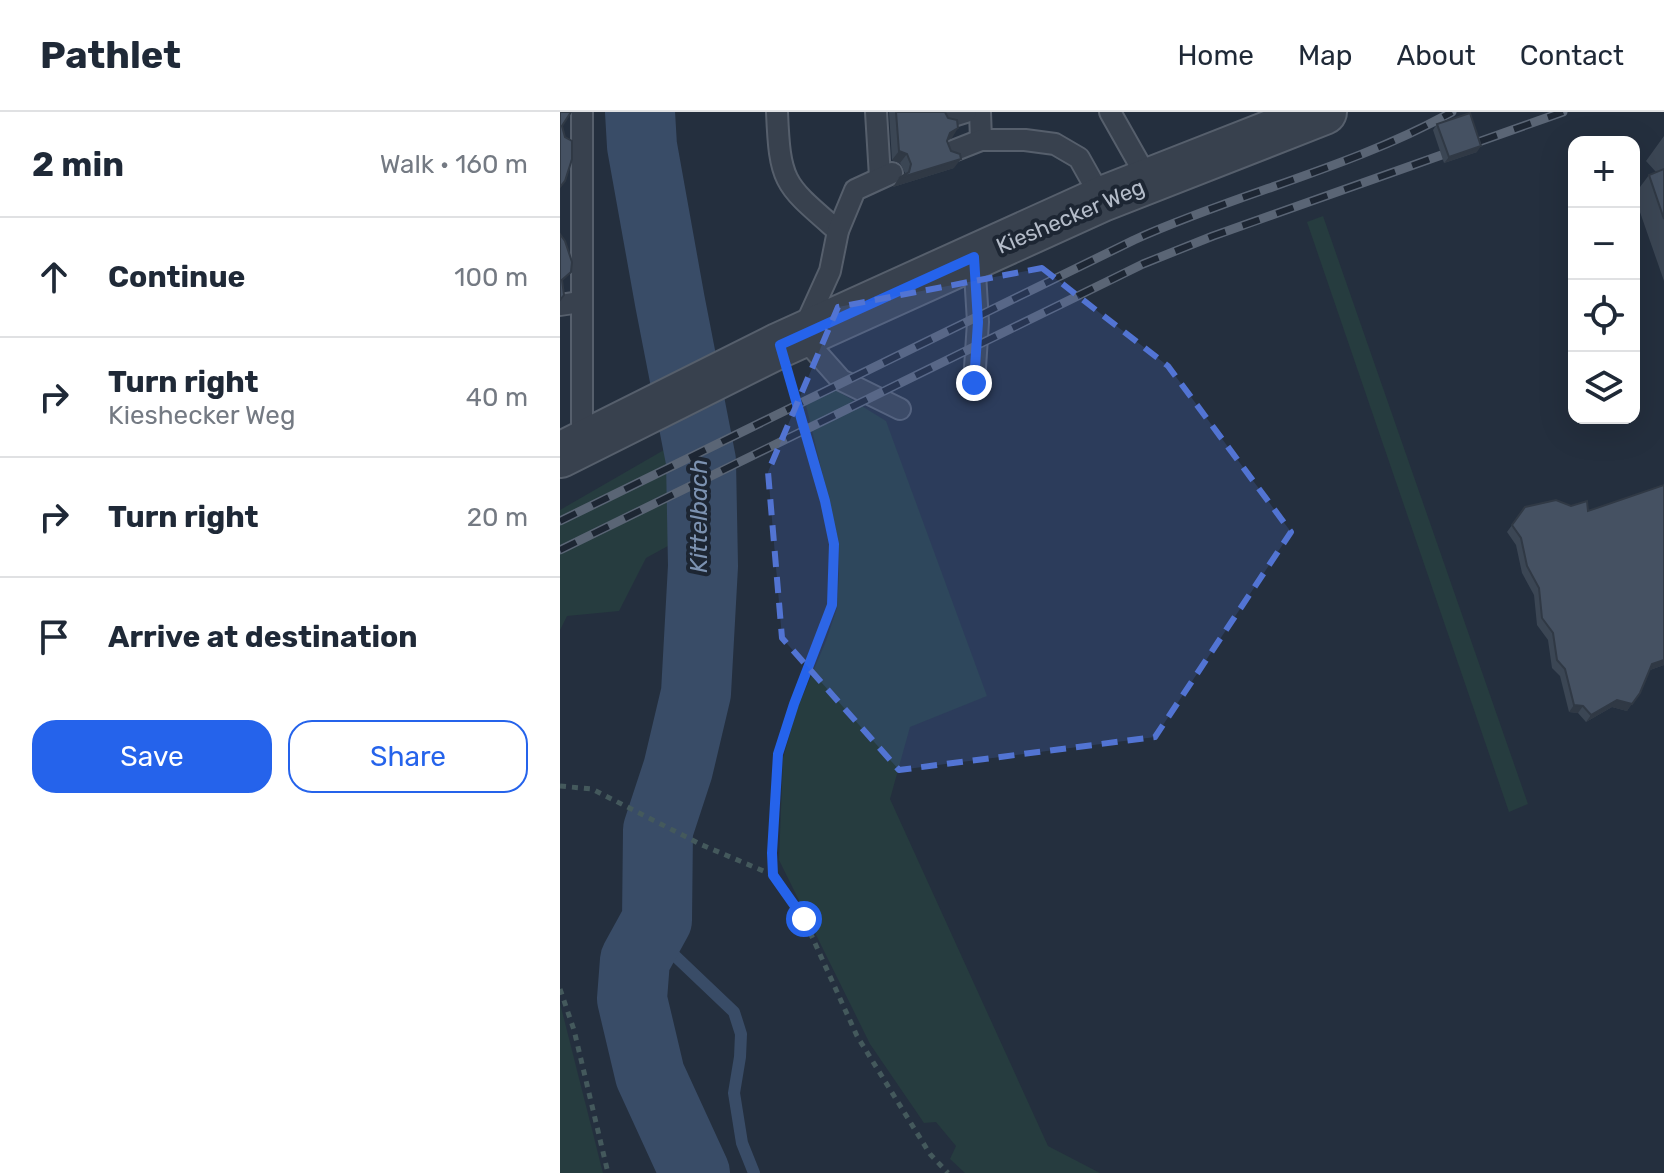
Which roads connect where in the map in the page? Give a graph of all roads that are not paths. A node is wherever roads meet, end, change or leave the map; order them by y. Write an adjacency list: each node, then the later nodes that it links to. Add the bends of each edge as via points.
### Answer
1 (777, 112): 12 (lane, via 779,160 786,178 800,198)
2 (876, 112): 12 (lane, via 885,140 886,175 855,190)
3 (980, 112): 7 (lane)
4 (1110, 112): 10 (lane)
5 (1324, 112): 10 (street, Kieshecker Weg)
6 (582, 118): 8 (lane); 14 (lane)
7 (981, 140): 9 (lane); 11 (lane, via 1055,144 1079,158)
8 (560, 149)
9 (953, 151)
10 (1149, 181): 11 (street, Kieshecker Weg)
11 (1102, 199): 13 (street, Kieshecker Weg)
12 (838, 231): 15 (lane, via 830,271)
13 (974, 257): 15 (street, Kieshecker Weg); 16 (lane)
14 (570, 304): 18 (lane)
15 (791, 340): 17 (lane, via 841,380); 18 (street, Kieshecker Weg)
16 (974, 383)
17 (900, 409)
18 (571, 449)

